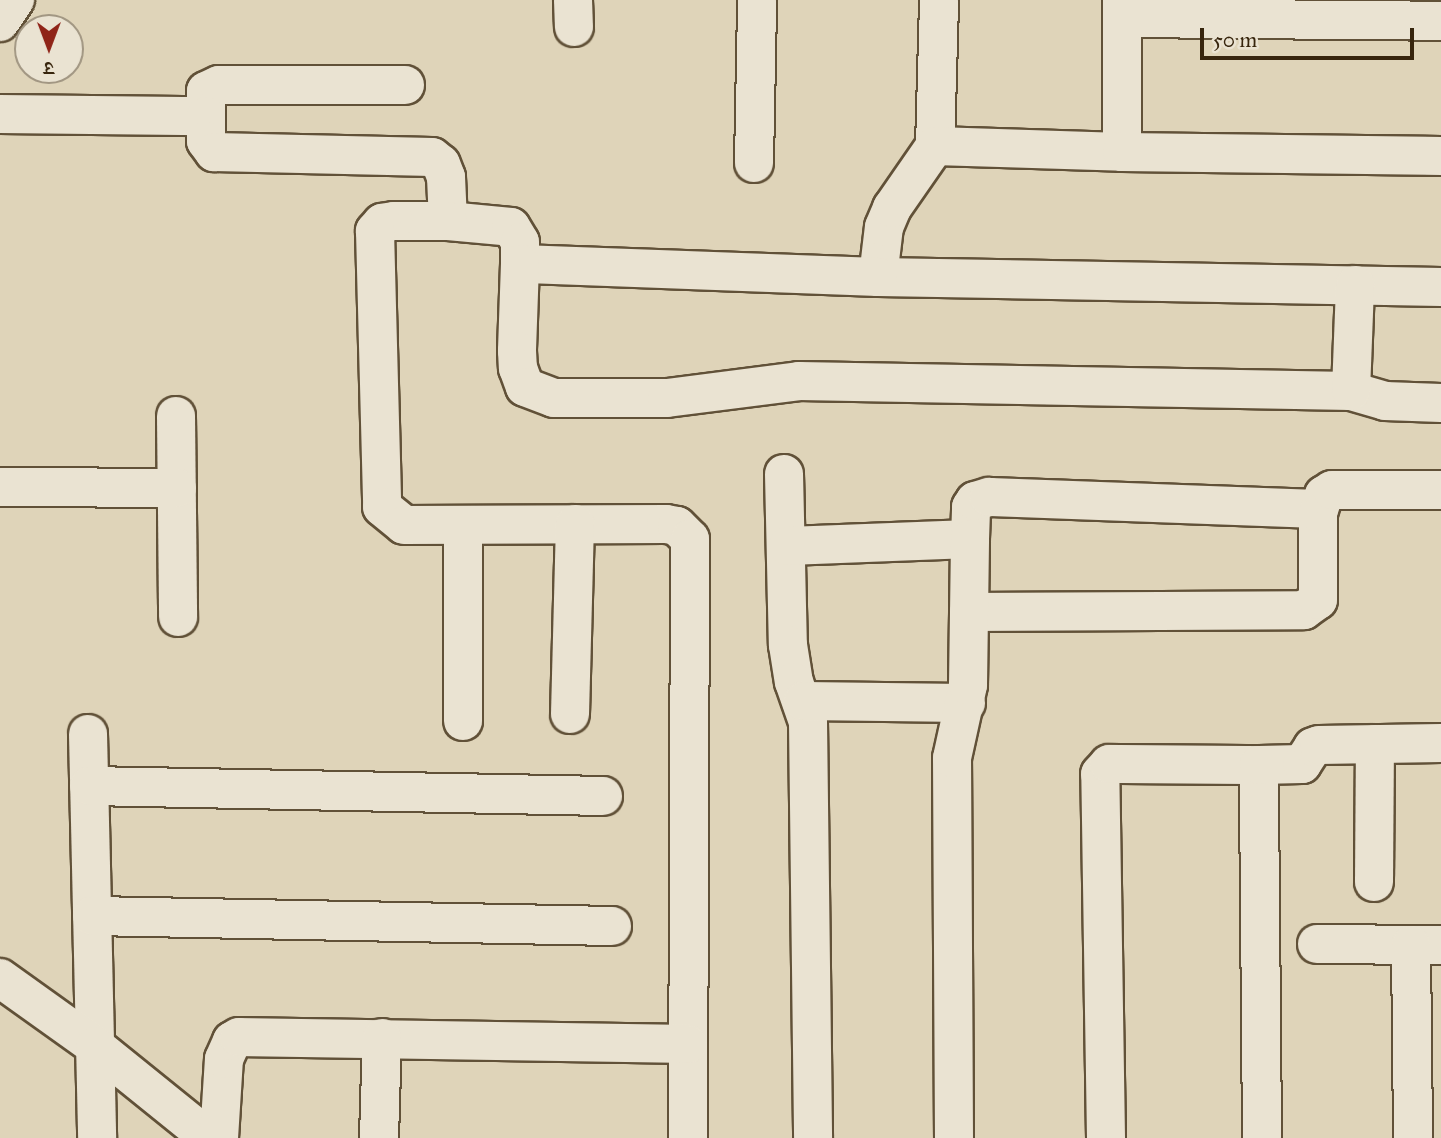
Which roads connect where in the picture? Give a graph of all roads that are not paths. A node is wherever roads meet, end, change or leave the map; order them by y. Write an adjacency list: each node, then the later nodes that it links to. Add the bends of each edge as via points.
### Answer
1 (15, 0): 6 (street)
2 (757, 0): 13 (street)
3 (939, 0): 10 (street)
4 (1122, 9): 5 (street); 11 (street)
5 (1441, 21)
6 (0, 22)
7 (405, 85): 9 (street, via 219,85 206,91)
8 (0, 114): 9 (street)
9 (205, 116): 14 (street, via 206,141 214,152 432,157 446,177)
10 (935, 146): 11 (street); 16 (street, via 891,208)
11 (1122, 152): 12 (street)
12 (1441, 156)
13 (754, 163)
14 (448, 221): 15 (street, via 511,227 520,242); 28 (street, via 394,221 382,223 376,231 380,492 382,507 404,525)
15 (520, 264): 16 (street); 19 (street, via 518,368 525,387 554,398 667,398 799,381)
16 (878, 277): 17 (street)
17 (1355, 285): 18 (street); 19 (street)
18 (1441, 287)
19 (1352, 391): 20 (street, via 1385,401)
20 (1441, 403)
21 (176, 416): 24 (street)
22 (784, 474): 30 (street)
23 (0, 487): 24 (street)
24 (177, 488): 32 (street)
25 (1441, 490): 26 (street, via 1332,490 1324,495)
26 (1319, 509): 29 (street, via 989,497 971,507); 31 (street, via 1318,600 1304,610)
27 (575, 524): 28 (street); 35 (street); 50 (street, via 666,524 684,531 692,547)
28 (463, 526): 36 (street)
29 (970, 539): 30 (street); 31 (street)
30 (788, 546): 33 (street, via 788,645 794,682)
31 (969, 612): 34 (street)
32 (178, 617)
33 (803, 701): 34 (street); 57 (street, via 808,722)
34 (966, 703): 58 (street, via 952,758)
35 (570, 714)
36 (463, 721)
37 (88, 734): 41 (street)
38 (1441, 743): 39 (street)
39 (1375, 744): 40 (street, via 1319,745 1302,764); 43 (street)
40 (1259, 765): 59 (street, via 1110,764 1100,774); 60 (street)
41 (89, 786): 42 (street); 44 (street)
42 (603, 796)
43 (1374, 883)
44 (92, 916): 45 (street); 51 (street)
45 (612, 926)
46 (1317, 944): 47 (street)
47 (1426, 945): 61 (street)
48 (0, 978): 51 (street)
49 (382, 1038): 50 (street); 54 (street, via 250,1036 232,1041 223,1059); 55 (street)
50 (688, 1044): 56 (street)
51 (95, 1046): 52 (street); 53 (street)
52 (97, 1138)
53 (209, 1138)
54 (219, 1138)
55 (379, 1138)
56 (688, 1138)
57 (813, 1138)
58 (954, 1138)
59 (1106, 1138)
60 (1262, 1138)
61 (1413, 1138)

